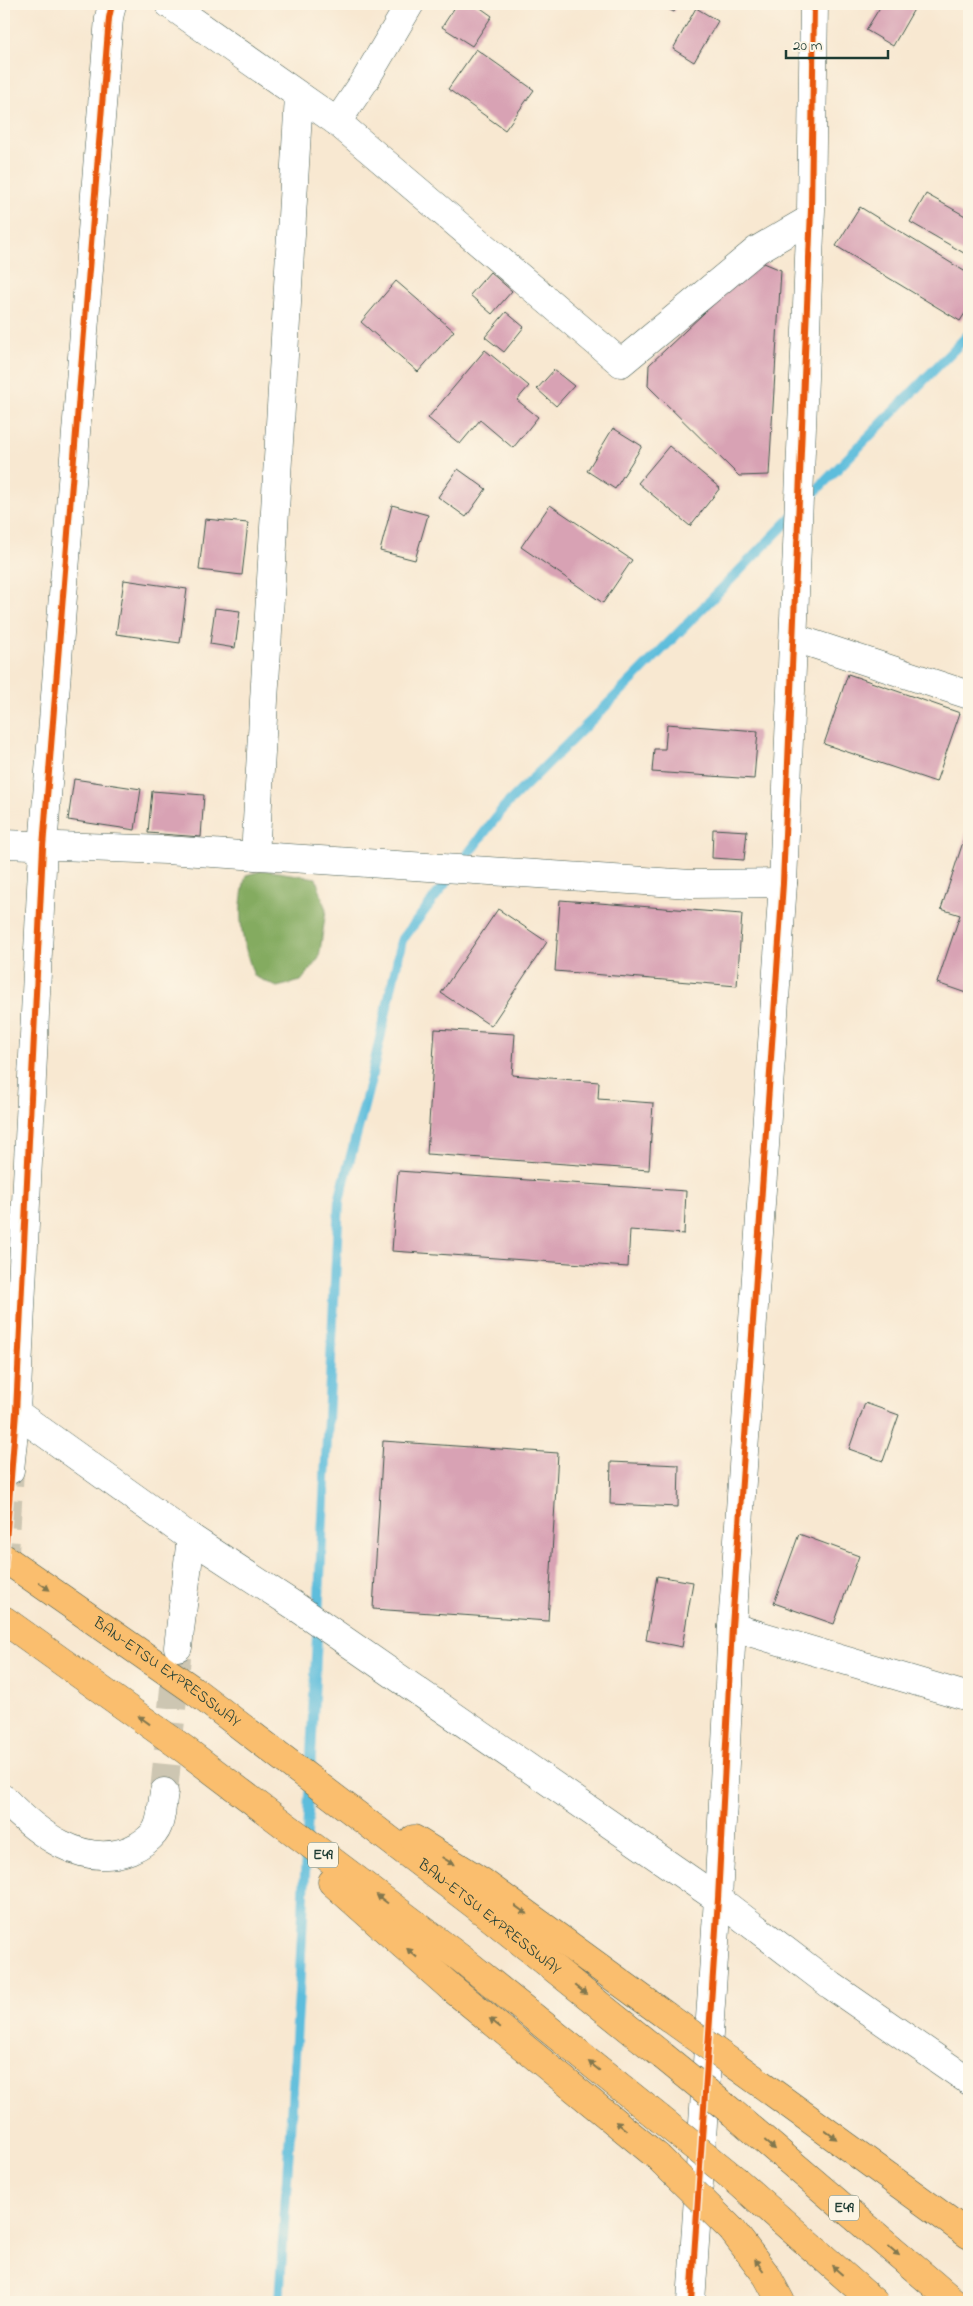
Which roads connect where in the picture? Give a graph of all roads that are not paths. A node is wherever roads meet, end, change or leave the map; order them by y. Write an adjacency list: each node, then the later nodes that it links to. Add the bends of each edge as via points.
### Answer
1 (112, 4): 11 (street)
2 (169, 4): 5 (street)
3 (410, 4): 6 (street)
4 (814, 4): 7 (street)
5 (299, 96): 6 (street); 12 (street)
6 (337, 122): 7 (street, via 621,363 757,250)
7 (810, 219): 8 (street)
8 (795, 638): 9 (street); 13 (street)
9 (969, 695)
10 (4, 844): 11 (street)
11 (42, 847): 12 (street); 14 (street)
12 (255, 856): 13 (street, via 691,884)
13 (783, 883): 19 (street)
14 (10, 1408): 15 (street); 16 (street)
15 (10, 1470)
16 (190, 1538): 20 (street); 26 (street, via 295,1606)
17 (4, 1558): 25 (highway, BAN-ETSU EXPRESSWAY, one-way to 25)
18 (4, 1620): 22 (highway, E49, one-way to 18)
19 (732, 1627): 21 (street); 26 (street)
20 (178, 1647)
21 (969, 1697)
22 (184, 1749): 30 (highway, one-way to 22, bridge, via 767,2276 732,2230 658,2157 449,1986); 31 (highway, E49, one-way to 22, bridge, via 737,2182 463,1960)
23 (164, 1792): 24 (street, via 158,1827 141,1846 120,1854 93,1856 58,1843 20,1816)
24 (4, 1799)
25 (478, 1893): 28 (highway, one-way to 28, bridge, via 665,2016); 32 (highway, BAN-ETSU EXPRESSWAY / E49, one-way to 32, bridge, via 662,2056)
26 (718, 1899): 27 (street, via 832,1986); 29 (street)
27 (969, 2081)
28 (969, 2235)
29 (691, 2302)
30 (782, 2302)
31 (874, 2302)
32 (954, 2302)

